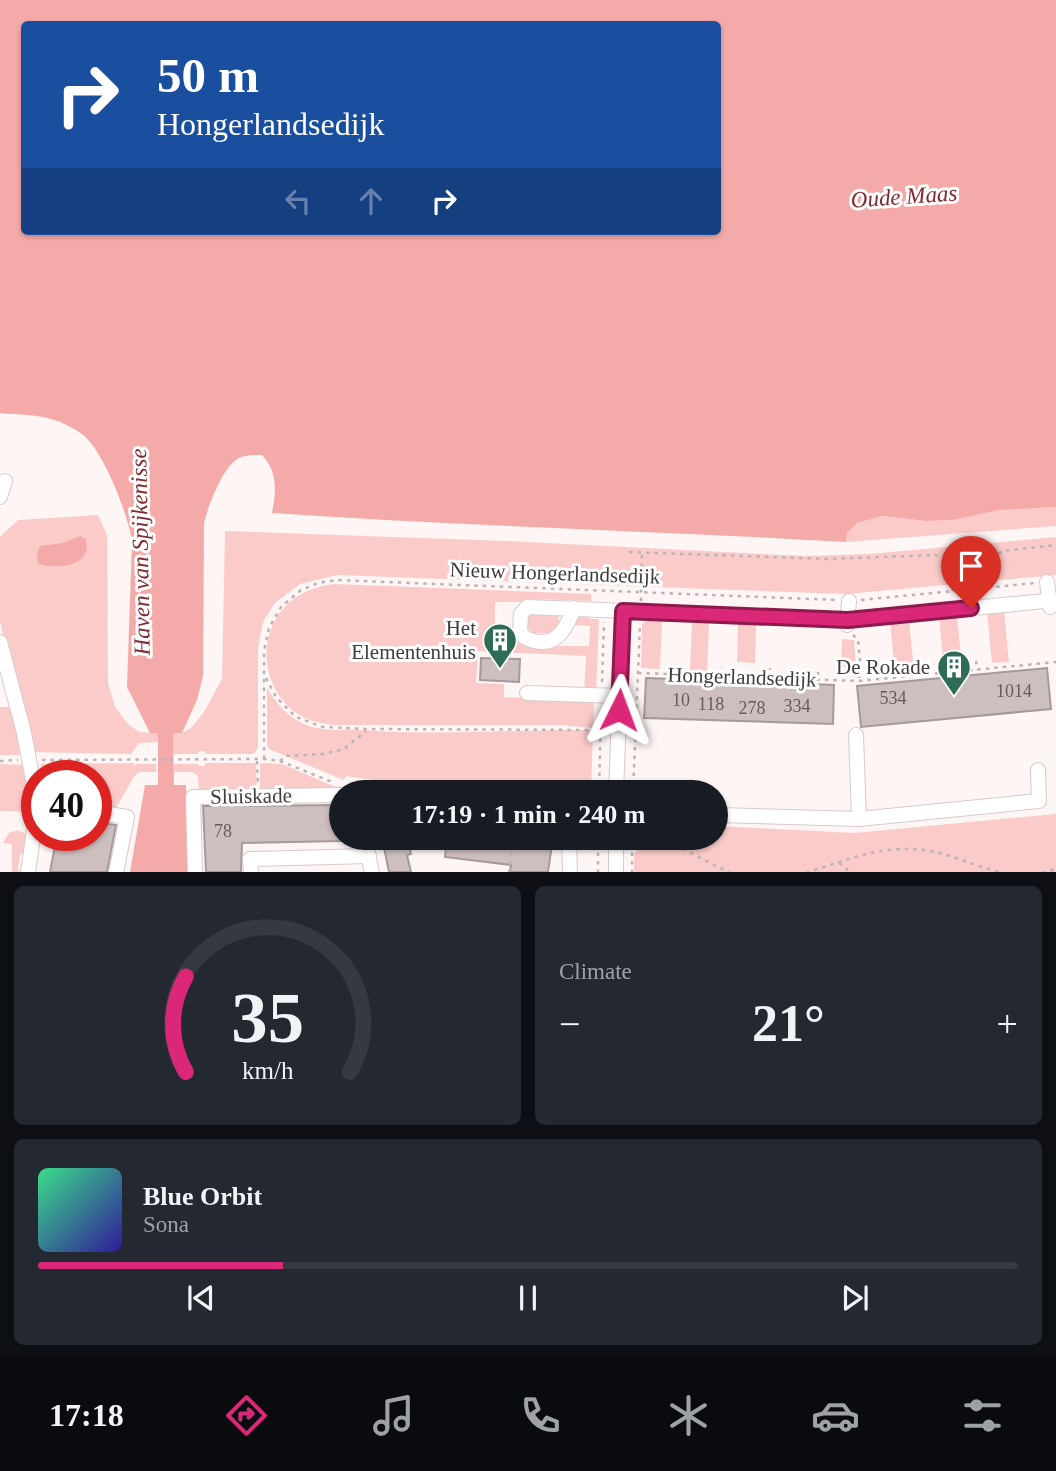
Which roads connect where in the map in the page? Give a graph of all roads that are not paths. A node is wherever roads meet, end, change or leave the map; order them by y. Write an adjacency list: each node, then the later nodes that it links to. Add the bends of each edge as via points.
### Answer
1 (5, 481): 2 (street)
2 (0, 497)
3 (1047, 582): 5 (street)
4 (849, 601): 8 (street)
5 (1051, 602): 8 (street)
6 (573, 608): 7 (street)
7 (623, 611): 8 (street); 11 (street)
8 (847, 625)
9 (0, 642): 13 (street)
10 (527, 693): 11 (street)
11 (620, 696): 15 (street)
12 (856, 735): 19 (street)
13 (29, 760)
14 (1038, 770): 19 (street, via 1039,801)
15 (617, 780)
16 (329, 791): 27 (street, Sluiskade, via 193,797)
17 (112, 815): 26 (street, via 127,817)
18 (728, 815): 19 (street)
19 (859, 819)
20 (368, 850): 24 (street)
21 (569, 850): 30 (street)
22 (616, 850): 31 (street)
23 (31, 851): 25 (street)
24 (369, 856): 28 (street, via 250,859); 29 (street)
25 (28, 872)
26 (116, 872)
27 (195, 872)
28 (251, 872)
29 (372, 872)
30 (570, 872)
31 (616, 872)

